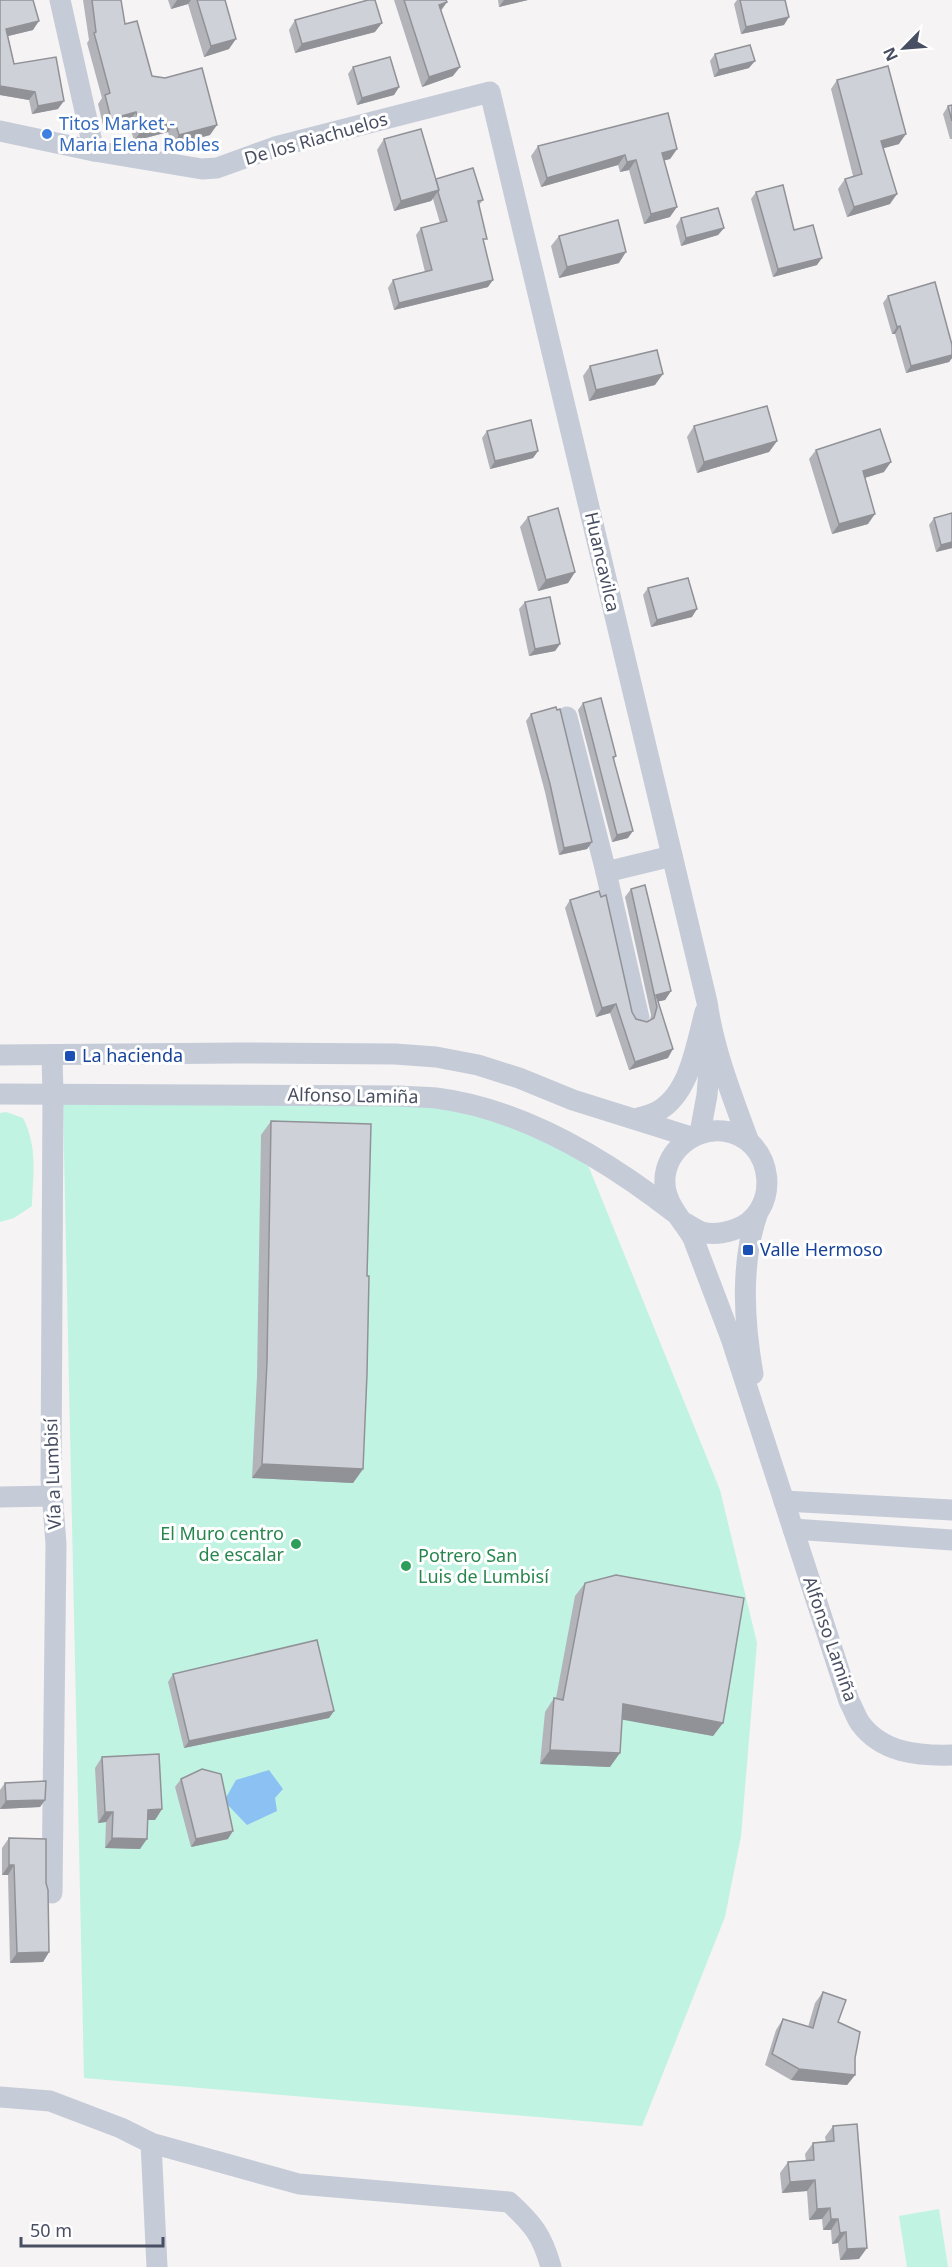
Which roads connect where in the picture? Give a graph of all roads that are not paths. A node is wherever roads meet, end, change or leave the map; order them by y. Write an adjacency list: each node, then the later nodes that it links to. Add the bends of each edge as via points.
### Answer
1 (60, 0): 4 (street)
2 (490, 92): 4 (street, De los Riachuelos, via 275,147 217,168 202,169); 6 (street, Huancavilca)
3 (0, 132): 4 (street, De los Riachuelos)
4 (94, 151)
5 (567, 717): 7 (street)
6 (672, 856): 7 (street); 8 (street, Huancavilca)
7 (606, 872): 9 (street)
8 (707, 1002): 10 (street, Huancavilca); 15 (street, via 689,1070 673,1099 658,1111)
9 (639, 1018)
10 (711, 1032): 16 (street, Huancavilca, via 711,1060); 17 (street, Huancavilca)
11 (0, 1055): 12 (street)
12 (52, 1056): 14 (street, Vía a Lumbisí); 15 (street, via 248,1053 436,1057 478,1065)
13 (0, 1094): 14 (street, Alfonso Lamiña)
14 (53, 1094): 19 (street, Alfonso Lamiña, via 437,1098 489,1110 565,1141 642,1188); 21 (street, Vía a Lumbisí)
15 (635, 1119): 16 (street)
16 (696, 1135): 17 (street, via 726,1131); 19 (street, via 674,1152 666,1172 666,1194)
17 (750, 1142): 18 (street, via 762,1158 768,1177 766,1197)
18 (757, 1215): 19 (street, via 742,1228 723,1234 703,1232); 20 (street, Alfonso Lamiña, via 748,1250 747,1319 752,1372)
19 (681, 1219): 20 (street, Alfonso Lamiña, via 732,1338)
20 (770, 1457): 23 (street, Alfonso Lamiña)
21 (52, 1496): 22 (street); 28 (street, Vía a Lumbisí, via 56,1544)
22 (0, 1497)
23 (784, 1501): 24 (street); 25 (street, Alfonso Lamiña)
24 (952, 1510)
25 (793, 1529): 26 (street); 27 (street, Alfonso Lamiña, via 849,1701 861,1723 895,1750 923,1756)
26 (952, 1540)
27 (952, 1755)
28 (52, 1893)
29 (0, 2097): 30 (street, via 50,2101)
30 (152, 2143): 31 (street); 32 (street, via 300,2184 509,2202 532,2224)
31 (157, 2267)
32 (551, 2267)

